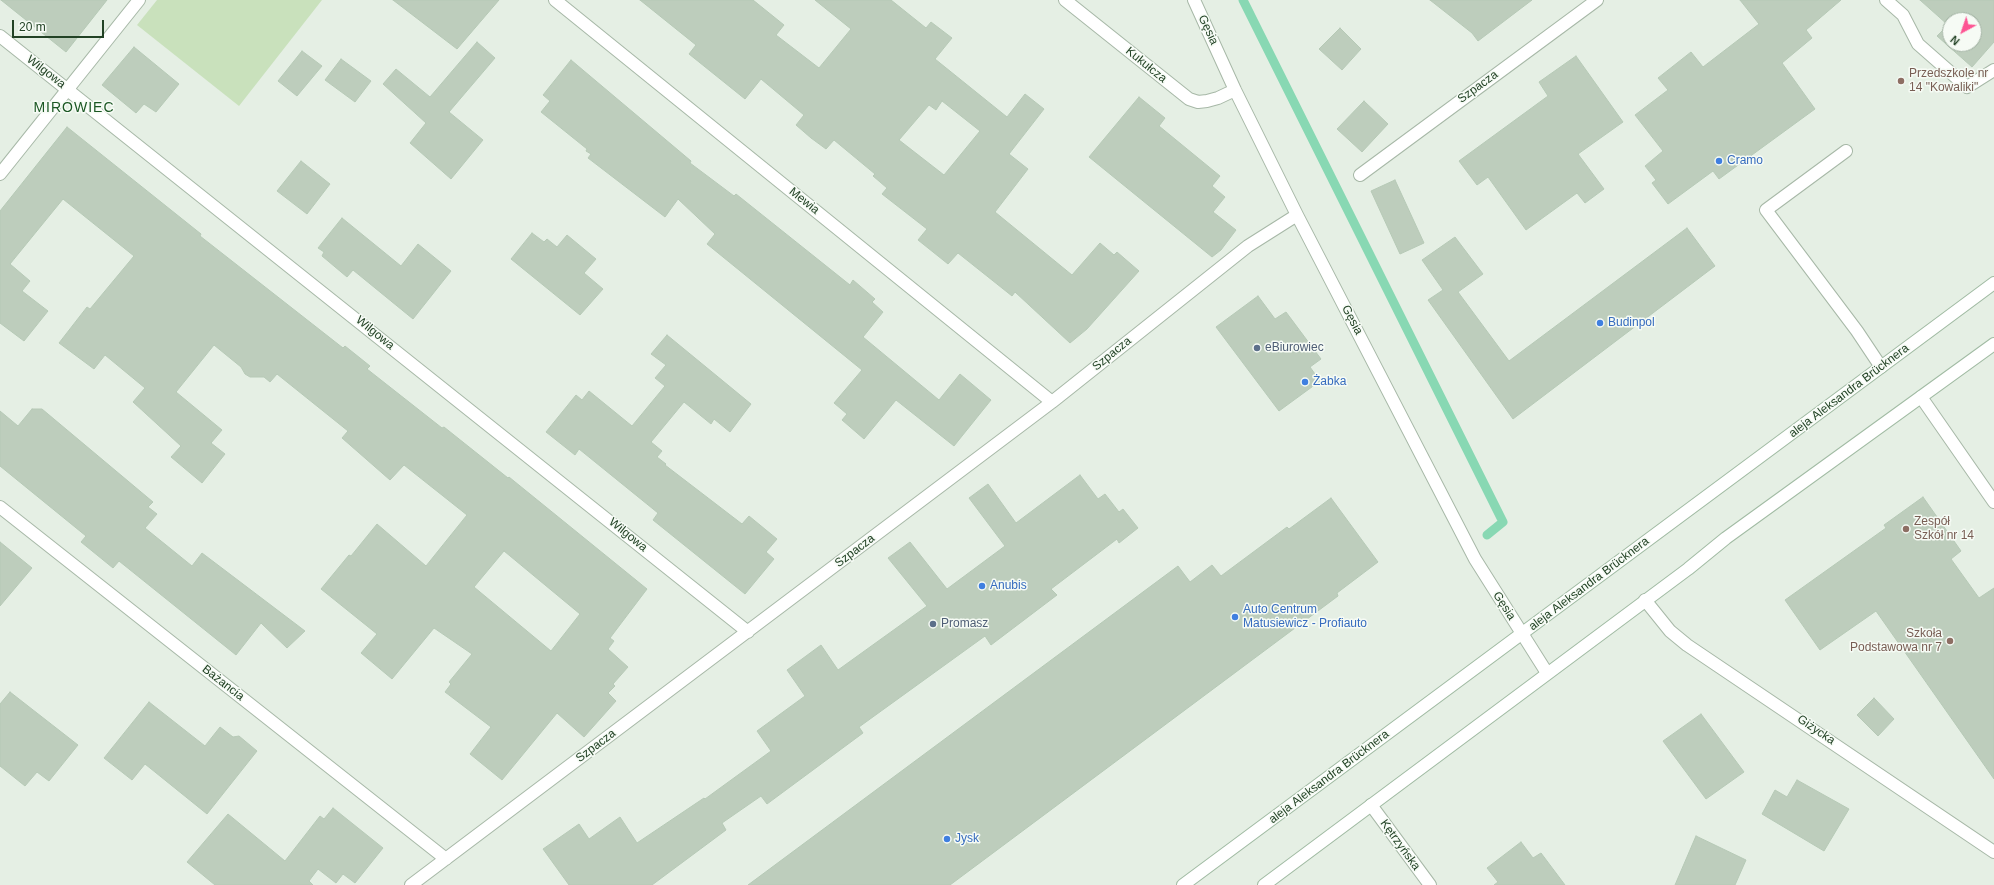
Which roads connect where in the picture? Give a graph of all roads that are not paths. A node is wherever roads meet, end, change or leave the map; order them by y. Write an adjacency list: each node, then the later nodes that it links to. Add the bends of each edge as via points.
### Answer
1 (139, 0): 9 (street)
2 (555, 0): 19 (street, Mewia)
3 (1065, 0): 10 (street, Kukułcza, via 1189,100 1206,101)
4 (1194, 0): 10 (street, Gęsia)
5 (1597, 0): 13 (street, Szpacza)
6 (1886, 0): 8 (street, via 1903,15 1918,44 1968,88)
7 (0, 36): 9 (street, Wilgowa)
8 (1994, 70)
9 (68, 89): 12 (street); 23 (street, Wilgowa)
10 (1235, 90): 14 (street, Gęsia)
11 (1846, 151): 17 (street, via 1766,210)
12 (0, 174)
13 (1360, 174)
14 (1297, 215): 19 (street, Szpacza, via 1248,246); 24 (street, Gęsia, via 1475,559)
15 (1994, 283): 17 (street, aleja Aleksandra Brücknera)
16 (1994, 344): 18 (street)
17 (1881, 367): 24 (street, aleja Aleksandra Brücknera)
18 (1921, 397): 20 (street); 22 (street)
19 (1052, 402): 23 (street, Szpacza)
20 (1994, 502)
21 (0, 507): 28 (street, Bażancia)
22 (1645, 600): 25 (street); 27 (street, Giżycka, via 1670,631 1687,645)
23 (748, 632): 28 (street, Szpacza)
24 (1522, 634): 25 (street, Gęsia); 30 (street, aleja Aleksandra Brücknera)
25 (1547, 673): 26 (street)
26 (1371, 805): 31 (street); 32 (street, Kętrzyńska)
27 (1994, 852)
28 (446, 859): 29 (street, Szpacza)
29 (411, 885)
30 (1183, 885)
31 (1264, 885)
32 (1430, 885)

